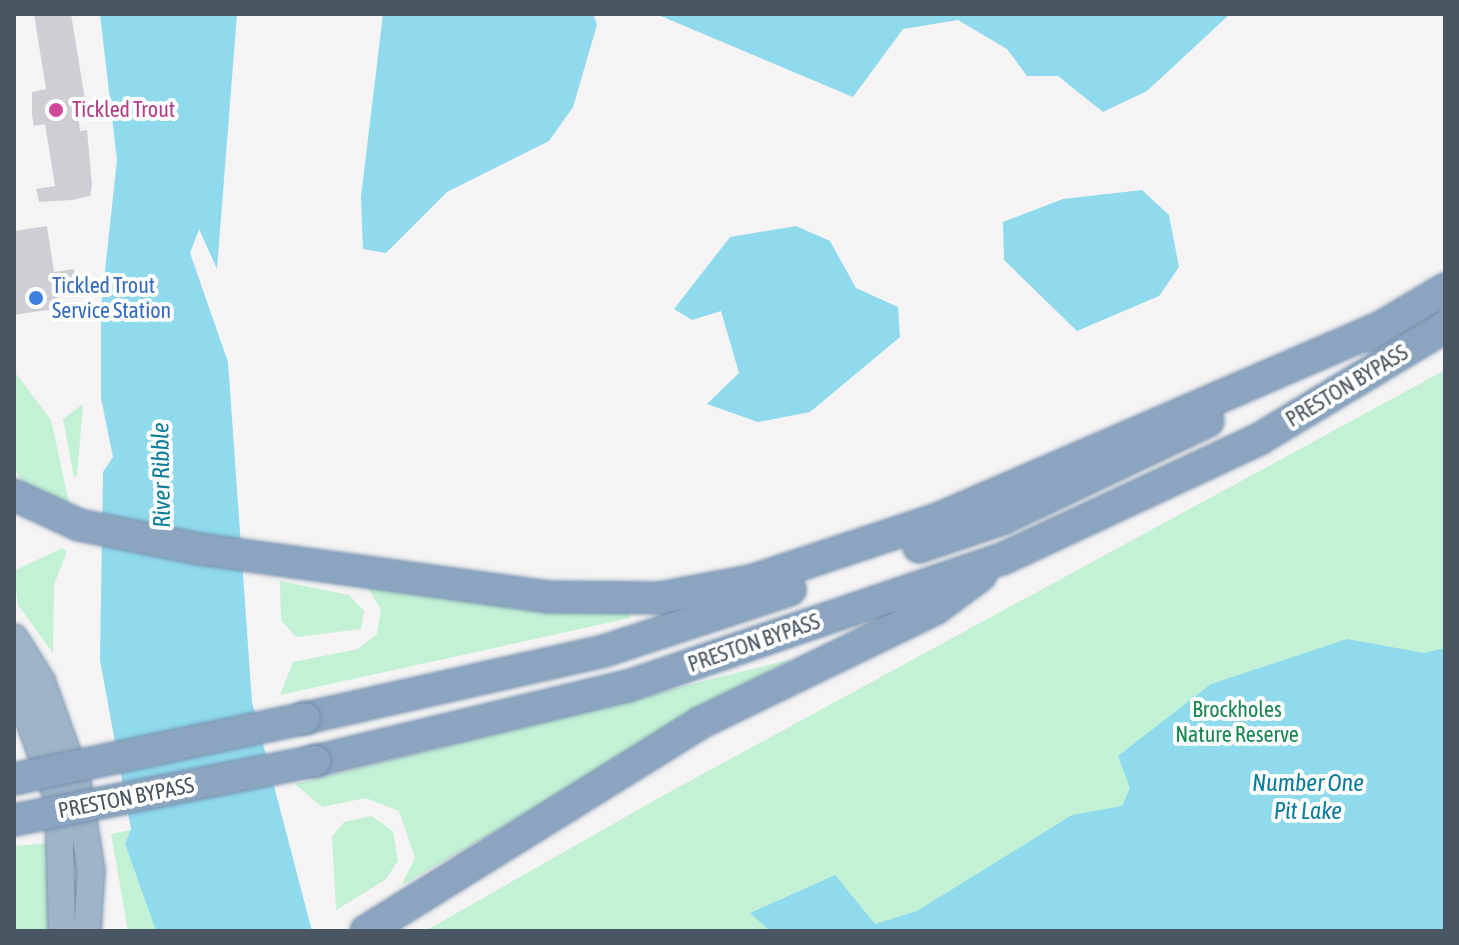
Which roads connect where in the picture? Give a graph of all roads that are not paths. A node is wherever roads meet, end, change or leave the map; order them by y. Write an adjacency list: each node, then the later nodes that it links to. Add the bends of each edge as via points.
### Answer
1 (1445, 289): 2 (highway, PRESTON BYPASS)
2 (1382, 327): 4 (highway, via 940,518 751,581 659,598 582,600 140,538 46,513); 8 (highway, PRESTON BYPASS, bridge, via 1285,385 1002,519 604,651)
3 (1445, 327): 5 (highway, PRESTON BYPASS, via 1261,438)
4 (14, 495)
5 (1002, 559): 9 (highway, PRESTON BYPASS, bridge, via 628,686 315,761); 12 (highway, via 935,609 700,723)
6 (14, 638): 11 (highway, via 41,681 76,778 91,871)
7 (14, 678): 10 (highway, via 59,801)
8 (14, 779)
9 (14, 820)
10 (62, 931)
11 (87, 931)
12 (366, 931)

